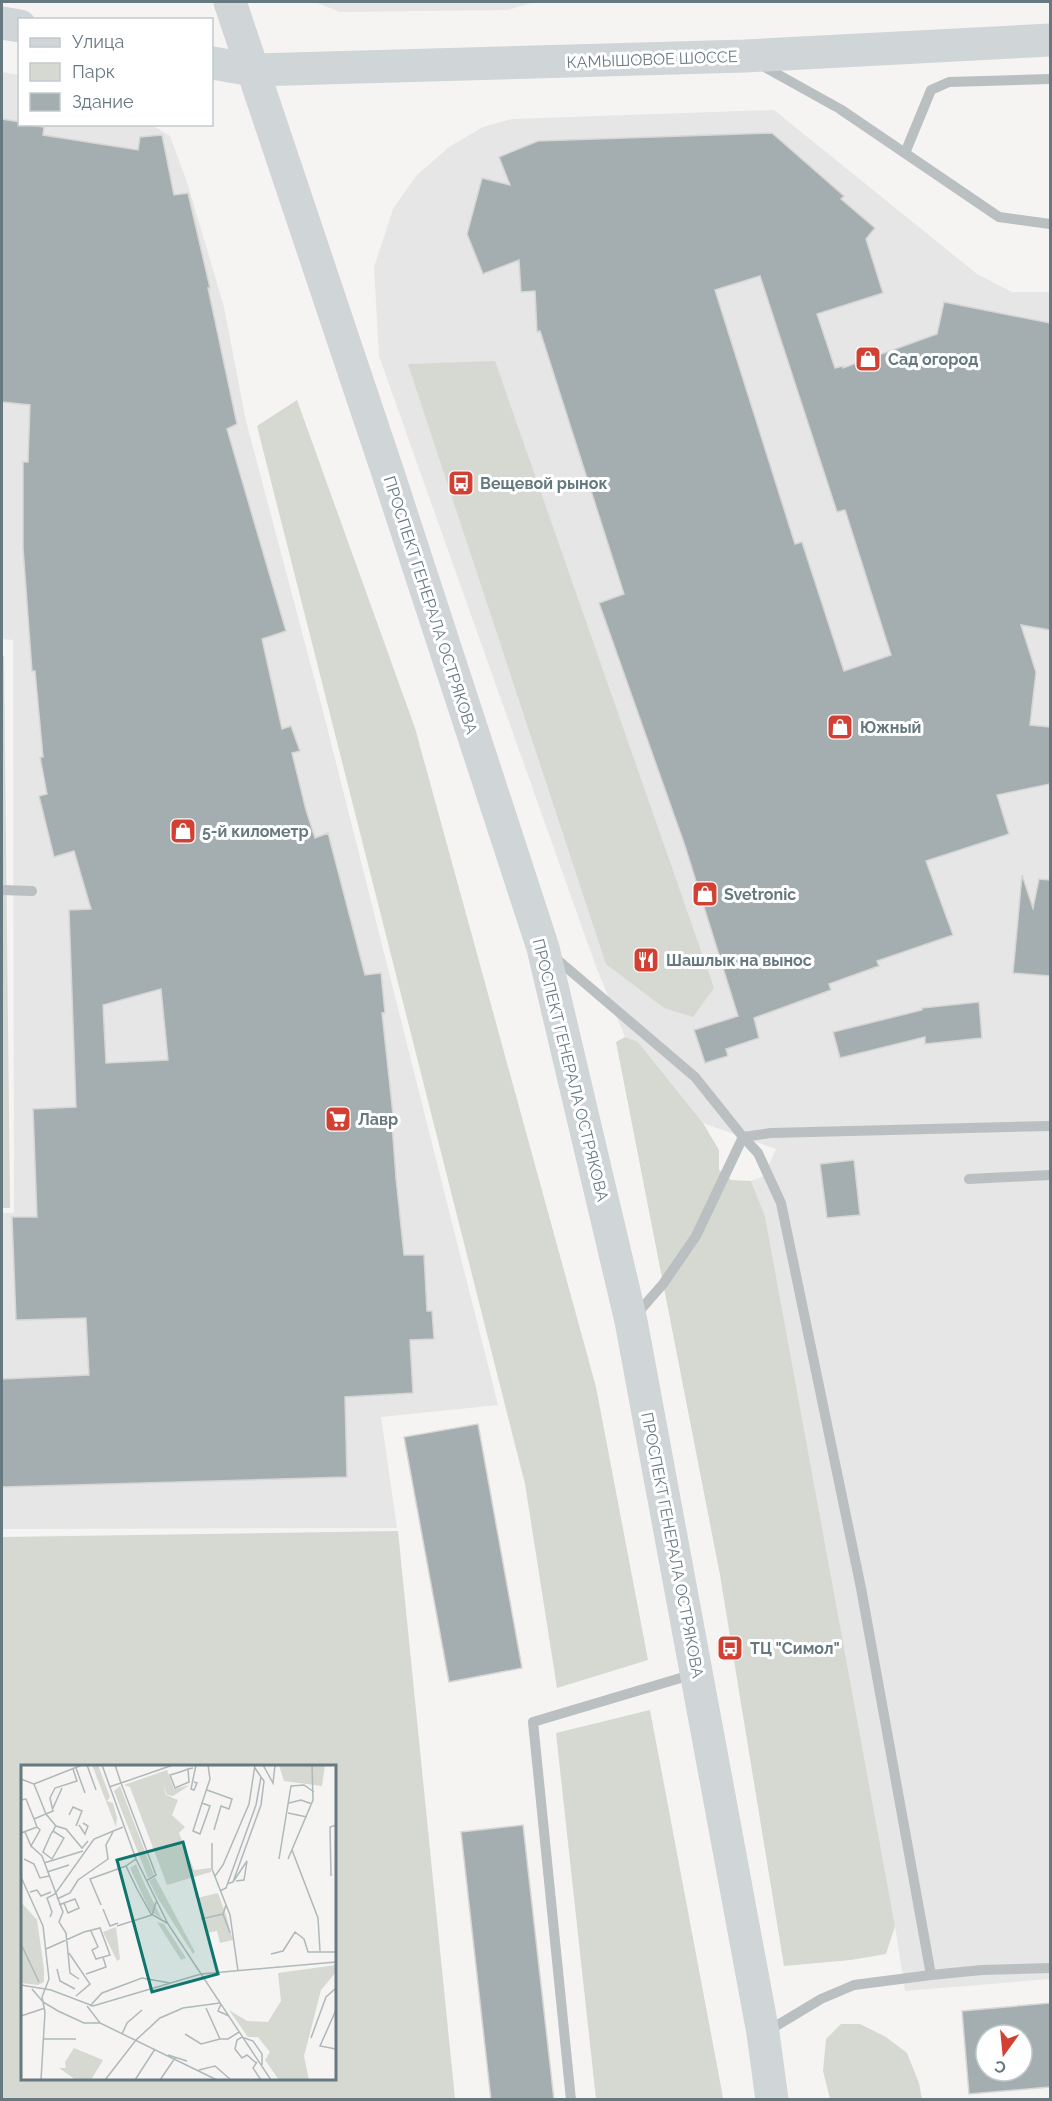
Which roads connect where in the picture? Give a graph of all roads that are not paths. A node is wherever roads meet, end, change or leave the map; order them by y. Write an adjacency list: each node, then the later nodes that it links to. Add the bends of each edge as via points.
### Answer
1 (231, 2): 7 (main road, ПРОСПЕКТ ГЕНЕРАЛА ОСТРЯКОВА)
2 (2, 23): 3 (main road)
3 (18, 27)
4 (1050, 40): 5 (main road, КАМЫШОВОЕ ШОССЕ)
5 (745, 56): 7 (main road, КАМЫШОВОЕ ШОССЕ); 9 (lane, via 840,109)
6 (213, 63): 7 (main road, КАМЫШОВОЕ ШОССЕ)
7 (253, 70): 13 (main road, ПРОСПЕКТ ГЕНЕРАЛА ОСТРЯКОВА)
8 (1050, 79): 9 (lane, via 949,82 931,90)
9 (905, 153): 10 (lane, via 999,217)
10 (1050, 224)
11 (2, 890): 12 (lane)
12 (32, 891)
13 (543, 948): 15 (lane, via 695,1077); 18 (main road, ПРОСПЕКТ ГЕНЕРАЛА ОСТРЯКОВА)
14 (1050, 1126): 15 (lane)
15 (743, 1137): 18 (lane, via 696,1236); 21 (lane, via 758,1153 781,1203 861,1588)
16 (1050, 1175): 17 (lane)
17 (969, 1179)
18 (631, 1321): 19 (main road, ПРОСПЕКТ ГЕНЕРАЛА ОСТРЯКОВА)
19 (697, 1673): 22 (main road, ПРОСПЕКТ ГЕНЕРАЛА ОСТРЯКОВА); 23 (lane, via 533,1722)
20 (1050, 1968): 21 (lane)
21 (931, 1975): 22 (lane, via 854,1985 821,1999)
22 (763, 2033): 24 (main road, ПРОСПЕКТ ГЕНЕРАЛА ОСТРЯКОВА)
23 (571, 2100)
24 (772, 2100)

